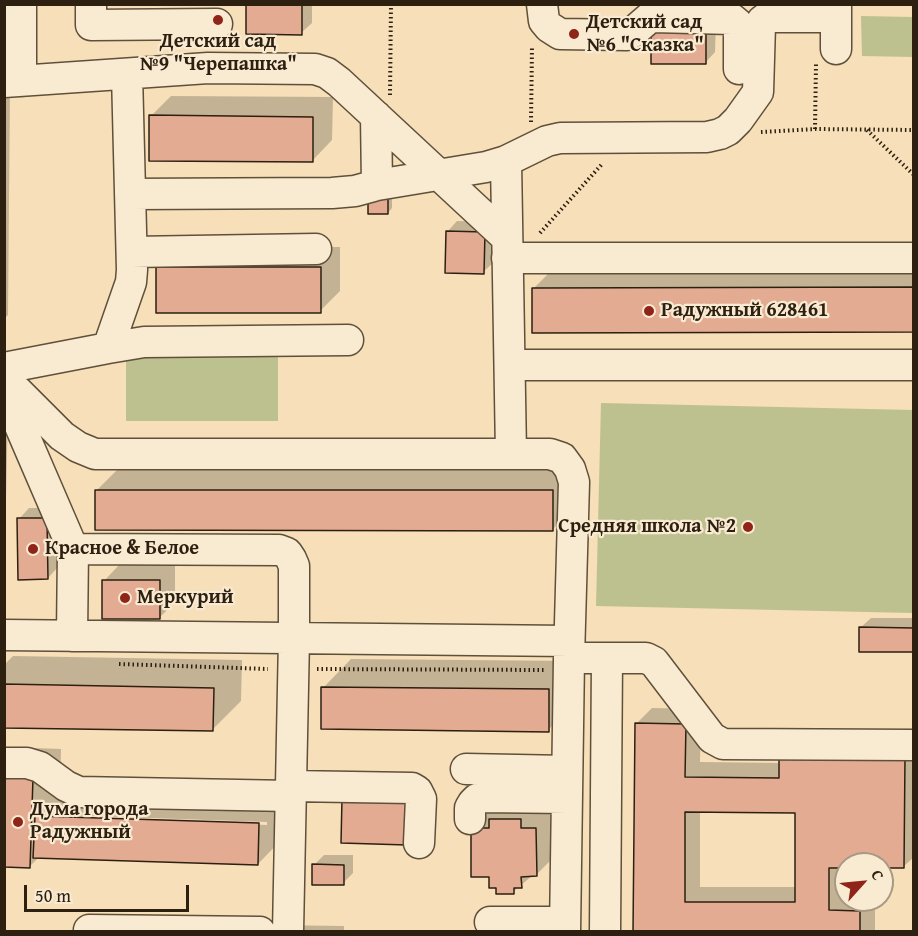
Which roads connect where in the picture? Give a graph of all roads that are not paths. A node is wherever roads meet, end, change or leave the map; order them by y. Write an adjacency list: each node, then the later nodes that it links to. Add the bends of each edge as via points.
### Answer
1 (21, 4): 10 (lane)
2 (91, 4): 5 (lane, via 91,26)
3 (658, 11): 6 (lane, via 633,32 621,36 560,34); 12 (lane, via 732,19 738,24)
4 (836, 11): 7 (lane); 12 (lane, via 762,21 758,92)
5 (217, 14): 8 (lane, via 217,28 208,47)
6 (545, 16)
7 (836, 49)
8 (208, 68): 9 (lane); 11 (lane, via 315,69)
9 (127, 74): 10 (lane); 16 (lane)
10 (13, 81)
11 (383, 106): 14 (lane); 15 (lane)
12 (729, 127): 13 (lane, via 707,137 560,138)
13 (518, 155): 14 (lane, via 486,167); 18 (lane)
14 (441, 176): 15 (lane); 18 (lane)
15 (377, 185): 16 (lane, via 332,193)
16 (130, 194): 19 (lane)
17 (316, 249): 19 (lane)
18 (511, 251): 20 (lane); 24 (lane)
19 (132, 252): 22 (lane, via 131,282)
20 (914, 258)
21 (348, 340): 22 (lane, via 151,342)
22 (108, 348): 25 (lane)
23 (914, 364): 24 (lane)
24 (510, 365): 29 (lane)
25 (4, 368)
26 (4, 378): 28 (lane)
27 (4, 388): 28 (lane)
28 (26, 433): 29 (lane, via 62,436 94,454); 30 (lane)
29 (511, 454): 34 (lane, via 550,454 562,458 570,469 573,482)
30 (73, 549): 32 (lane); 33 (lane, via 287,553 294,566)
31 (4, 635): 32 (lane)
32 (72, 636): 33 (lane)
33 (294, 638): 34 (lane); 40 (lane)
34 (569, 650): 35 (lane); 39 (lane)
35 (607, 658): 36 (lane, via 646,658 654,662 712,738 723,744); 48 (lane)
36 (914, 745)
37 (4, 763): 40 (lane, via 40,767 79,792)
38 (466, 769): 39 (lane)
39 (567, 785): 41 (lane, via 477,799 470,808); 44 (lane)
40 (291, 791): 42 (lane, via 412,788 421,799); 47 (lane)
41 (470, 819)
42 (419, 843)
43 (490, 922): 44 (lane)
44 (565, 927)
45 (89, 930): 46 (lane)
46 (260, 932)
47 (288, 932)
48 (605, 932)

